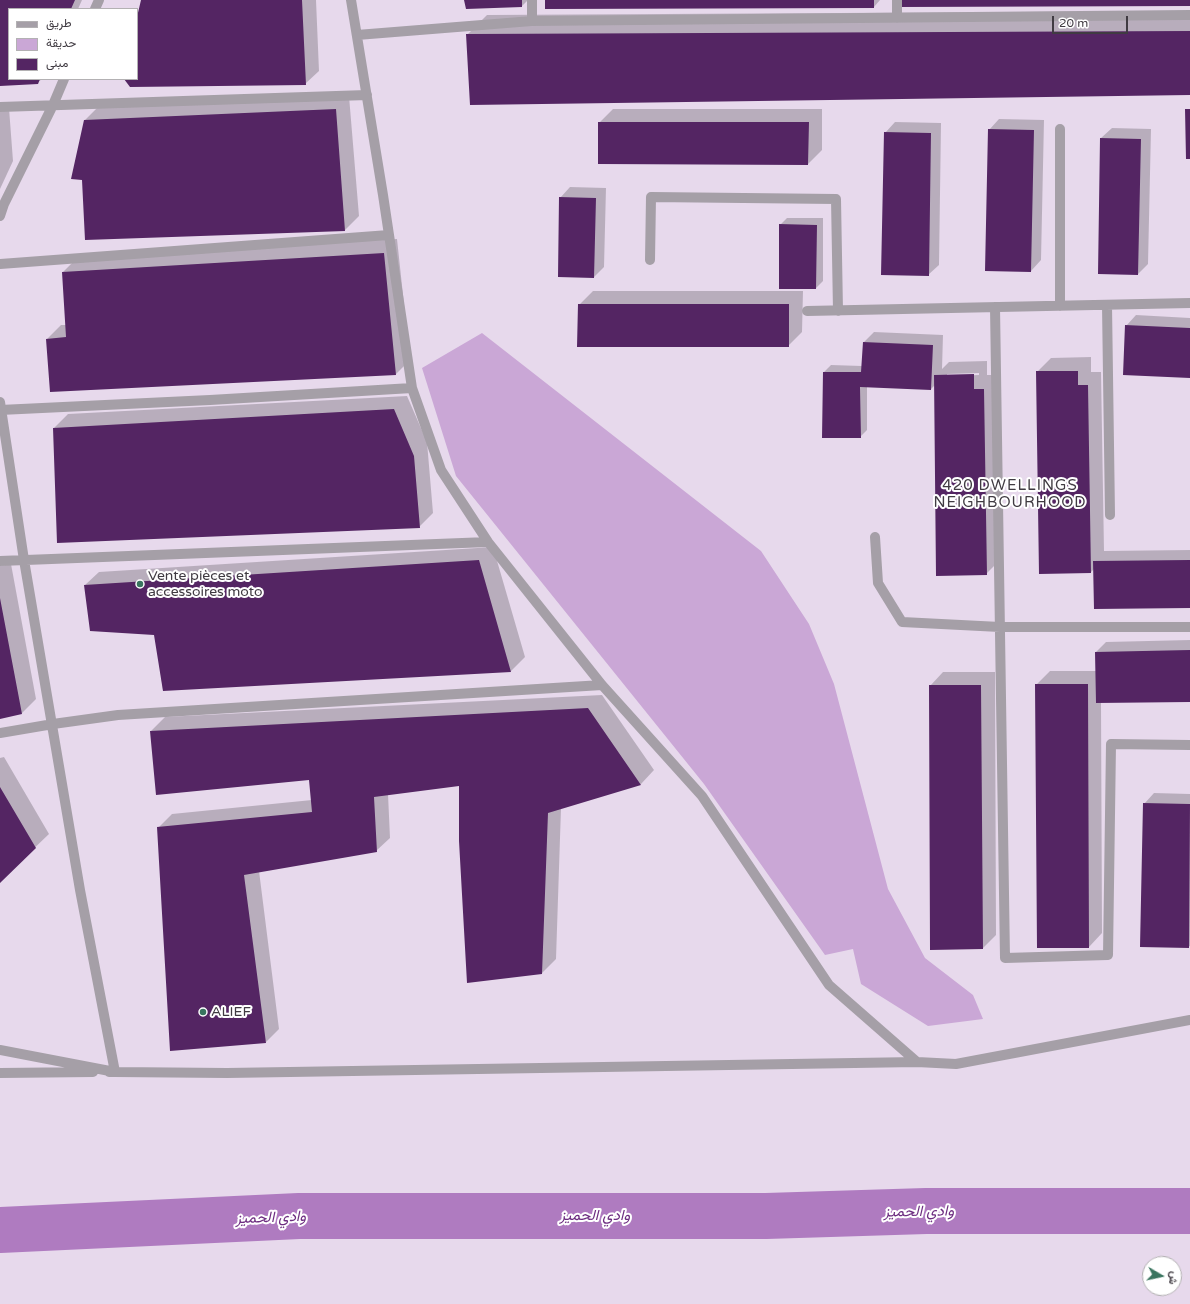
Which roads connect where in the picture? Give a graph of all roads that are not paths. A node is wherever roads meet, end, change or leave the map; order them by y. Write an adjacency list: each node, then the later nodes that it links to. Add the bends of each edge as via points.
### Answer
1 (350, 0): 7 (street)
2 (532, 0): 6 (street)
3 (897, 0): 5 (street)
4 (1190, 15): 5 (street)
5 (897, 18): 6 (street)
6 (532, 21): 7 (street)
7 (357, 35): 9 (street)
8 (64, 80): 10 (street)
9 (367, 95): 10 (street); 14 (street)
10 (53, 105): 11 (street); 13 (street)
11 (0, 107)
12 (1060, 129): 19 (street)
13 (0, 216)
14 (389, 235): 16 (street); 23 (street)
15 (650, 260): 22 (street, via 651,197 836,199)
16 (0, 264)
17 (1190, 303): 18 (street)
18 (1107, 305): 19 (street); 25 (street)
19 (1060, 306): 20 (street)
20 (995, 307): 22 (street); 30 (street)
21 (807, 311): 22 (street)
22 (838, 311)
23 (412, 388): 24 (street, via 210,400); 27 (street, via 441,470)
24 (0, 407): 28 (street)
25 (1110, 515)
26 (875, 537): 30 (street, via 878,583 902,622)
27 (488, 542): 28 (street); 32 (street)
28 (24, 560): 29 (street); 33 (street)
29 (0, 561)
30 (1000, 626): 31 (street); 35 (street, via 1005,958 1108,955 1111,744)
31 (1190, 627)
32 (602, 685): 33 (street, via 118,715); 38 (street, via 702,796 829,986)
33 (53, 724): 34 (street); 39 (street, via 80,890)
34 (0, 733)
35 (1190, 745)
36 (1190, 1020): 38 (street, via 956,1064)
37 (0, 1050): 39 (street)
38 (918, 1062): 39 (street, via 227,1074)
39 (115, 1072): 40 (street)
40 (0, 1073)

